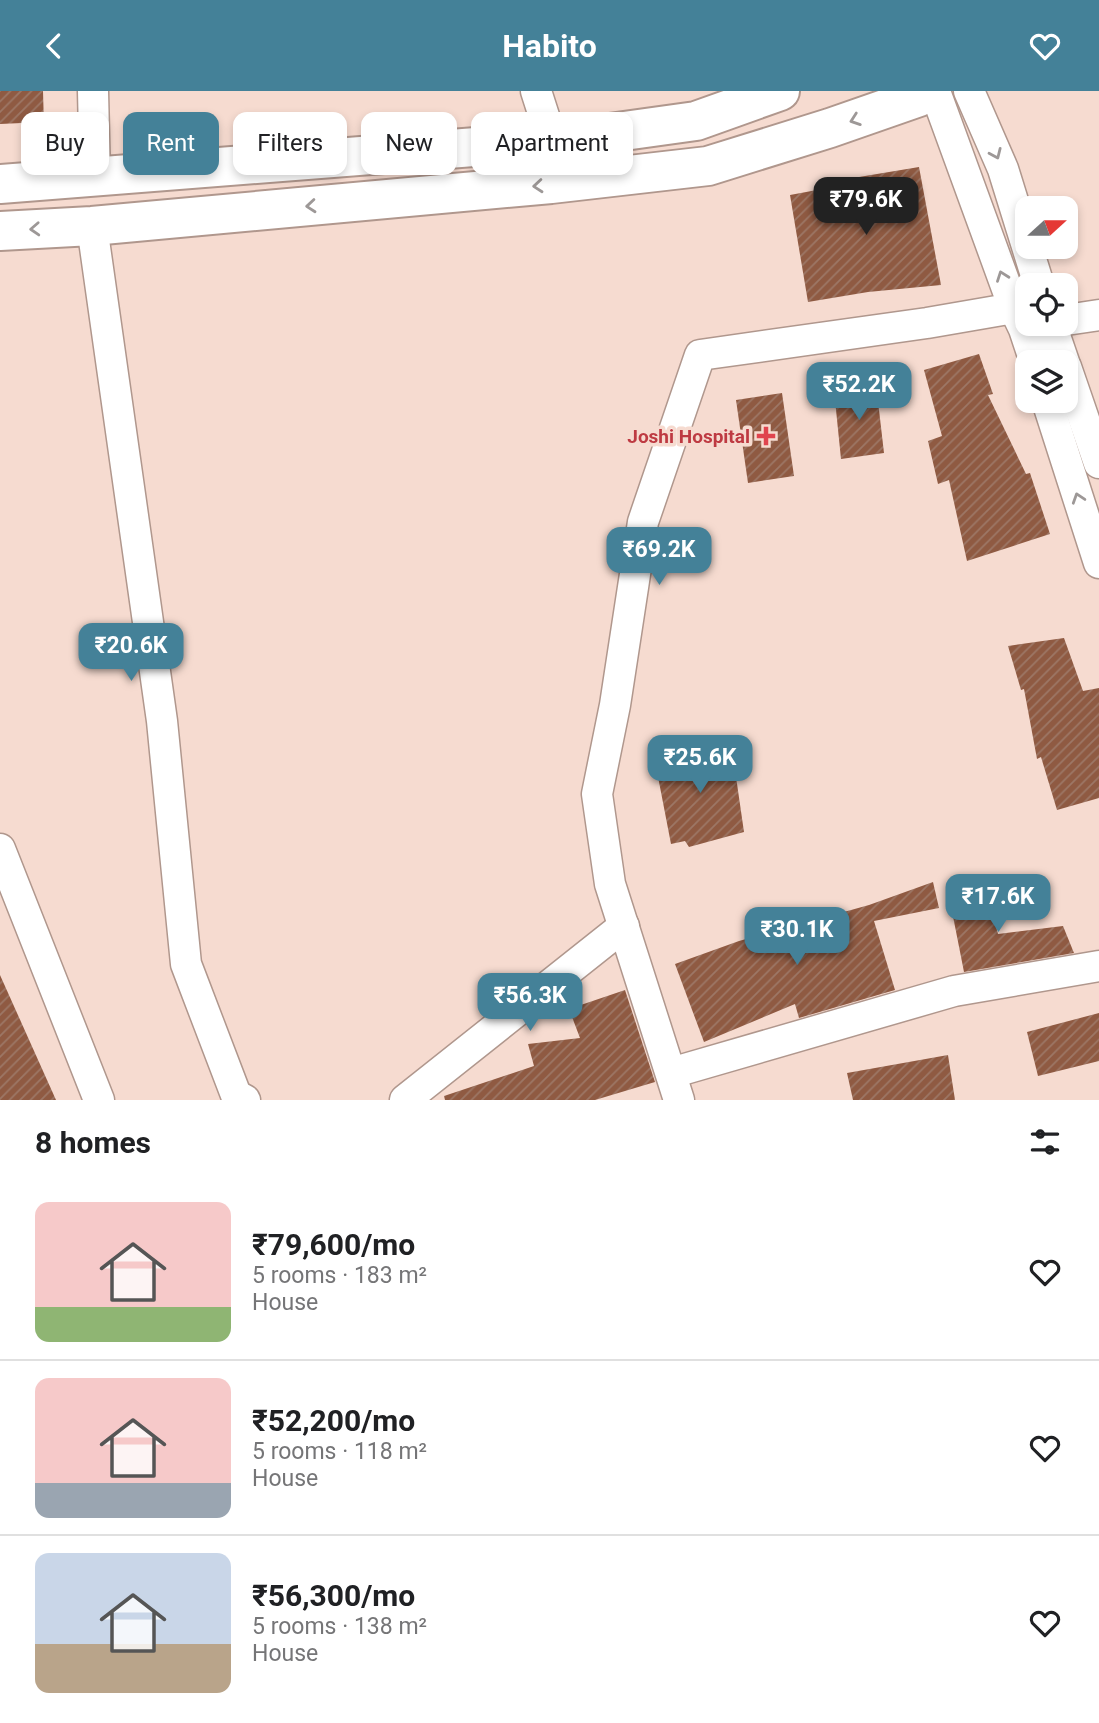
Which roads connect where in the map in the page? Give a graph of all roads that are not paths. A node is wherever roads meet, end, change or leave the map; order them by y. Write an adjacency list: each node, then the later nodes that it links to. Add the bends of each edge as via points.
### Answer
1 (93, 91): 8 (street)
2 (536, 91): 5 (street)
3 (780, 91): 6 (main road, via 696,121)
4 (933, 93): 10 (main road, one-way to 10, via 708,166); 12 (street, one-way to 12, via 1003,169); 13 (street, one-way to 4)
5 (543, 112)
6 (633, 130)
7 (471, 148): 8 (main road)
8 (95, 178): 9 (main road)
9 (0, 184)
10 (92, 226): 11 (main road, one-way to 11); 27 (street, via 162,721 186,964 236,1095)
11 (0, 231)
12 (1035, 273)
13 (1015, 280)
14 (1099, 315): 15 (street)
15 (1078, 318)
16 (1015, 321): 22 (street, via 927,323 700,355 643,522 597,795 610,884)
17 (1078, 402): 19 (street)
18 (1051, 413): 20 (street, one-way to 18)
19 (1099, 463)
20 (1099, 563)
21 (0, 849): 26 (street)
22 (624, 926): 24 (street); 25 (street)
23 (1099, 966): 25 (street, via 954,991)
24 (441, 1088): 28 (street)
25 (676, 1093)
26 (99, 1100)
27 (244, 1100)
28 (405, 1100)

